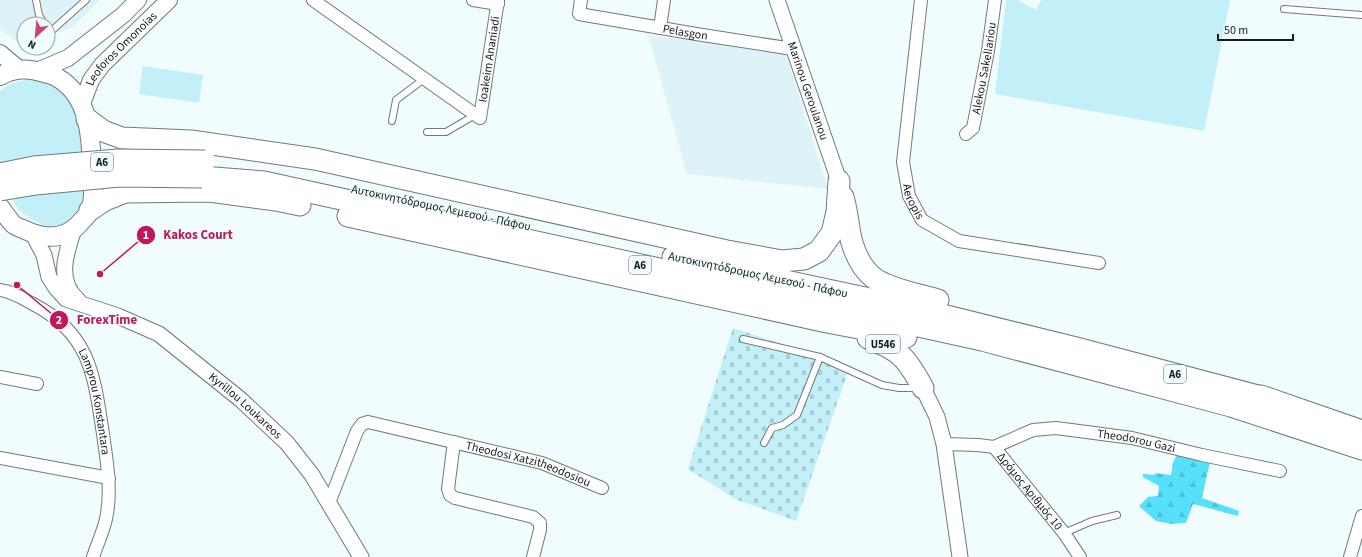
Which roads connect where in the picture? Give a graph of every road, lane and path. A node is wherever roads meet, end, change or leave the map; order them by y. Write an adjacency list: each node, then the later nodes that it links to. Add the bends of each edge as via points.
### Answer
1 (36, 0): 15 (lane)
2 (86, 0): 16 (lane)
3 (138, 0): 21 (main road, Leoforos Omonoias, via 68,58)
4 (169, 0): 24 (main road, Leoforos Omonoias, via 102,65 91,80)
5 (313, 0): 23 (street)
6 (472, 0): 12 (street)
7 (581, 0): 17 (street, Pelasgon, via 579,14)
8 (664, 0): 17 (street)
9 (921, 0): 39 (street, Aeropis, via 903,162 909,196 922,220 959,241)
10 (995, 0): 28 (street, Alekou Sakellariou, via 973,128)
11 (778, 1): 18 (street, Marinou Geroulanou)
12 (498, 2): 25 (street, Ioakeim Ananiadi)
13 (1284, 9): 14 (lane)
14 (1362, 15)
15 (40, 16)
16 (56, 27)
17 (660, 28): 18 (street, Pelasgon)
18 (793, 49): 31 (street, Marinou Geroulanou)
19 (0, 53): 20 (main road)
20 (20, 69): 21 (main road); 22 (main road)
21 (37, 71): 24 (main road, via 58,78 72,90)
22 (0, 76)
23 (424, 79): 25 (street); 26 (lane, via 396,100)
24 (84, 112): 34 (main road, via 90,142 93,189); 38 (highway, via 103,130 122,138 191,141 315,160)
25 (478, 116): 27 (lane, via 446,132)
26 (392, 121)
27 (427, 132)
28 (966, 134)
29 (203, 169): 30 (highway, Αυτοκινητόδρομος Λεμεσού - Πάφου / A6, bridge, via 118,160 34,167); 32 (highway, Αυτοκινητόδρομος Λεμεσού - Πάφου / A6, bridge, via 36,184); 42 (highway, Αυτοκινητόδρομος Λεμεσού - Πάφου / A6, via 267,171); 46 (highway, Αυτοκινητόδρομος Λεμεσού - Πάφου / A6, via 982,340)
30 (0, 174)
31 (839, 181): 38 (highway, via 837,212 832,233 820,251 804,259 782,261); 50 (highway, via 847,210 851,240 860,262 875,279 897,289 1182,365)
32 (0, 190)
33 (0, 206): 35 (main road)
34 (90, 210): 36 (main road); 43 (highway, via 105,200 125,192 209,191 276,200)
35 (7, 223): 37 (main road)
36 (74, 229): 37 (main road, via 58,236); 41 (street, Kyrillou Loukareos, via 65,259 66,282 72,295)
37 (33, 234): 41 (street, Kyrillou Loukareos, via 44,255 49,277 56,288 66,299)
38 (727, 251): 42 (highway)
39 (1099, 263)
40 (0, 290): 59 (street, Lamprou Konstantara, via 10,292 43,309 62,324 80,344 92,372)
41 (84, 305): 61 (street, Kyrillou Loukareos, via 118,316 159,334 187,356 240,399 287,443 312,475)
42 (926, 311): 50 (highway, Αυτοκινητόδρομος Λεμεσού - Πάφου / A6)
43 (827, 322): 46 (highway, via 984,352); 49 (highway, U546, via 900,353)
44 (743, 339): 45 (lane)
45 (820, 358): 49 (lane, via 882,385); 53 (lane, via 797,415 772,428)
46 (1076, 364): 56 (highway, Αυτοκινητόδρομος Λεμεσού - Πάφου / A6, via 1231,406)
47 (0, 377): 48 (street)
48 (37, 384)
49 (923, 388): 54 (street, U546, via 937,417)
50 (1273, 400): 51 (highway, A6)
51 (1362, 431)
52 (454, 442): 60 (street, Theodosi Xatzitheodosiou, via 542,463); 61 (street, Theodosi Xatzitheodosiou, via 368,422 362,424); 67 (street, Theodosi Xatzitheodosiou, via 448,489 450,495 533,517 540,523 540,530)
53 (764, 443)
54 (944, 444): 55 (street, Δρόμος Αριθμός 10); 68 (street, U546)
55 (994, 447): 58 (street, Theodorou Gazi, via 1034,430 1056,428 1132,438); 64 (street, Δρόμος Αριθμός 10)
56 (1362, 449)
57 (0, 458): 59 (street)
58 (1280, 471)
59 (109, 478): 65 (street, Lamprou Konstantara, via 106,519)
60 (602, 488)
61 (329, 503): 66 (street, Kyrillou Loukareos)
62 (1117, 515): 64 (lane, via 1092,521)
63 (1362, 516): 70 (street)
64 (1064, 533): 69 (street, Δρόμος Αριθμός 10)
65 (93, 557)
66 (361, 557)
67 (532, 557)
68 (960, 557)
69 (1080, 557)
70 (1350, 557)

